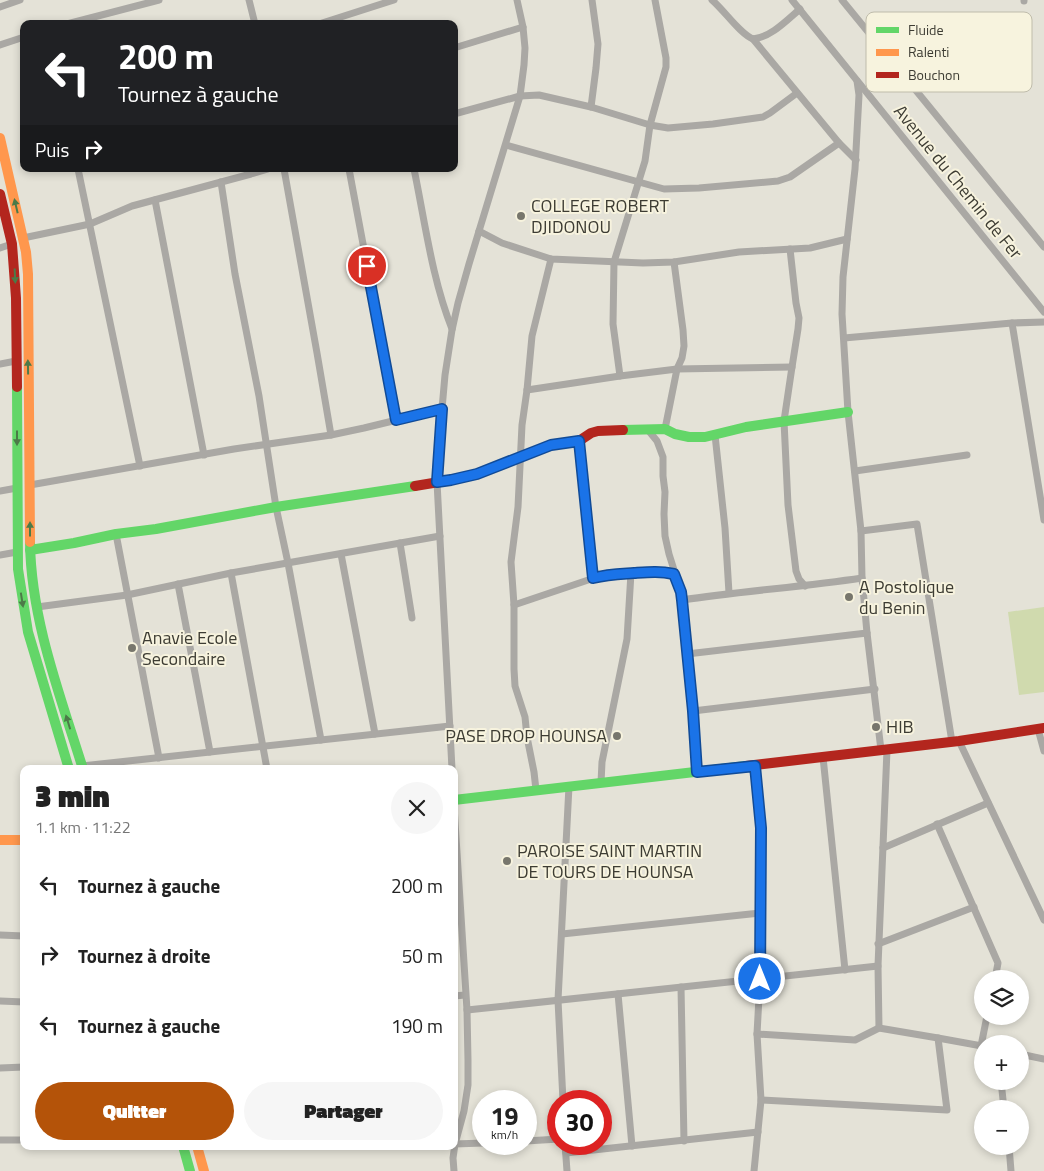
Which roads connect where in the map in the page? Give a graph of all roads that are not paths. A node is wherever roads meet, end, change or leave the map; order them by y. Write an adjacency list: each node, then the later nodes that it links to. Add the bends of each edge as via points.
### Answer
1 (20, 0): 11 (street)
2 (159, 0): 13 (street)
3 (249, 0): 14 (street)
4 (394, 0): 15 (street)
5 (517, 0): 16 (street)
6 (592, 0): 26 (street, via 598,44)
7 (655, 0): 28 (street, via 666,67)
8 (712, 0): 19 (street)
9 (792, 0): 12 (street, Avenue du Chemin de Fer)
10 (842, 0): 17 (street, Avenue du Chemin de Fer)
11 (0, 7)
12 (800, 9): 19 (street, via 775,30); 22 (street, Avenue du Chemin de Fer)
13 (82, 20)
14 (254, 20)
15 (331, 20)
16 (523, 27): 21 (street); 25 (street, via 525,48)
17 (866, 29)
18 (20, 38): 20 (street)
19 (752, 39): 24 (street)
20 (0, 45)
21 (458, 47)
22 (857, 81): 32 (street); 53 (street, Avenue du Chemin de Fer)
23 (917, 92): 47 (street, Avenue du Chemin de Fer)
24 (797, 93): 28 (street, via 763,117 668,128); 30 (street)
25 (520, 96): 26 (street, via 539,95); 27 (street); 31 (street)
26 (591, 108): 28 (street)
27 (458, 113)
28 (650, 125): 39 (street)
29 (0, 138): 44 (street, one-way to 29)
30 (839, 143): 32 (street); 39 (street, via 790,177 778,181 681,189)
31 (506, 145): 39 (street); 43 (street)
32 (856, 160): 45 (street)
33 (79, 172): 42 (street)
34 (257, 172): 38 (street)
35 (285, 172): 70 (street)
36 (350, 172): 66 (street)
37 (415, 172): 56 (street, via 437,285)
38 (220, 182): 41 (street); 73 (street)
39 (638, 183): 51 (street)
40 (0, 194): 46 (street)
41 (155, 200): 42 (street); 74 (street)
42 (90, 224): 44 (street); 77 (street)
43 (479, 232): 50 (street); 56 (street)
44 (23, 238): 80 (street, one-way to 44, via 28,274)
45 (847, 239): 49 (street, via 810,248); 57 (street, via 843,277)
46 (12, 244): 48 (street); 58 (street, one-way to 58)
47 (1044, 247)
48 (0, 248)
49 (790, 248): 52 (street); 60 (street, via 799,318)
50 (551, 259): 51 (street); 63 (street, via 532,336)
51 (614, 262): 52 (street); 62 (street, via 613,324)
52 (674, 262): 61 (street, via 684,346)
53 (1044, 312)
54 (1044, 322): 55 (street)
55 (1012, 323): 57 (street); 84 (street)
56 (452, 330): 64 (street)
57 (844, 338): 65 (street)
58 (16, 362): 59 (street); 81 (street, one-way to 81)
59 (0, 364)
60 (792, 367): 61 (street); 67 (street)
61 (677, 369): 62 (street); 68 (street)
62 (620, 376): 63 (street)
63 (527, 390): 76 (street)
64 (442, 409): 66 (street); 79 (street)
65 (848, 412): 67 (street); 78 (street)
66 (396, 420): 70 (street)
67 (784, 421): 71 (street); 100 (street, via 792,548 796,571)
68 (665, 429): 69 (street); 71 (street, via 689,437)
69 (648, 430): 72 (street, via 598,431); 96 (street, via 657,441 663,457 665,536)
70 (331, 435): 73 (street)
71 (716, 435): 101 (street)
72 (579, 441): 76 (street, via 551,445); 97 (street)
73 (266, 444): 74 (street); 83 (street)
74 (204, 455): 77 (street)
75 (967, 456): 78 (street)
76 (521, 457): 79 (street, via 477,474); 104 (street, via 511,562)
77 (140, 466): 80 (street)
78 (855, 471): 85 (street)
79 (437, 482): 83 (street); 87 (street)
80 (30, 485): 89 (street, one-way to 80)
81 (17, 488): 82 (street); 90 (street)
82 (0, 491)
83 (276, 507): 86 (street); 93 (street)
84 (1044, 520)
85 (861, 531): 98 (street); 115 (street, via 917,524)
86 (116, 534): 89 (street); 102 (street)
87 (440, 536): 88 (street); 111 (street)
88 (400, 544): 91 (street); 106 (street)
89 (30, 550): 105 (street)
90 (17, 552): 92 (street); 122 (street, one-way to 122, via 28,632)
91 (341, 554): 93 (street); 113 (street)
92 (0, 555)
93 (288, 564): 94 (street); 114 (street)
94 (230, 573): 99 (street); 116 (street)
95 (631, 573): 96 (street, via 654,571); 97 (street); 129 (street, via 627,639 602,762)
96 (674, 574): 103 (street)
97 (593, 578): 104 (street)
98 (862, 578): 100 (street); 107 (street)
99 (178, 584): 102 (street); 119 (street)
100 (805, 586): 101 (street)
101 (729, 593): 103 (street)
102 (127, 595): 105 (street); 121 (street)
103 (682, 600): 108 (street)
104 (514, 605): 131 (street, via 515,686 525,717)
105 (37, 607): 123 (street, one-way to 105, via 46,650)
106 (412, 618)
107 (867, 633): 108 (street); 109 (street)
108 (687, 654): 110 (street)
109 (874, 689): 110 (street); 117 (street)
110 (693, 711): 128 (street)
111 (450, 726): 113 (street); 126 (street)
112 (1041, 728): 115 (street); 118 (street)
113 (375, 734): 114 (street)
114 (321, 740): 116 (street)
115 (956, 742): 117 (street); 133 (street)
116 (262, 746): 119 (street); 125 (street)
117 (884, 750): 120 (street); 137 (street)
118 (1044, 751)
119 (210, 752): 121 (street)
120 (822, 757): 127 (street); 147 (street)
121 (159, 758): 124 (street)
122 (68, 765)
123 (81, 765)
124 (105, 765)
125 (266, 765)
126 (452, 765)
127 (755, 766): 128 (street); 140 (street, via 761,828)
128 (697, 772): 129 (street)
129 (601, 783): 130 (street)
130 (570, 786): 131 (street); 142 (street)
131 (536, 790): 132 (street)
132 (458, 800)
133 (988, 803): 134 (street); 141 (street)
134 (937, 824): 137 (street); 139 (street)
135 (0, 840): 136 (street)
136 (20, 840)
137 (883, 848): 145 (street)
138 (458, 875): 152 (street)
139 (974, 907): 145 (street); 148 (street, via 998,963)
140 (760, 913): 142 (street); 149 (street)
141 (1044, 920)
142 (562, 934): 154 (street)
143 (0, 935): 144 (street)
144 (20, 936)
145 (878, 944): 146 (street)
146 (878, 966): 147 (street); 158 (street)
147 (845, 970): 149 (street)
148 (997, 970)
149 (760, 979): 150 (street); 159 (street)
150 (681, 987): 151 (street); 172 (street)
151 (618, 994): 154 (street); 175 (street)
152 (465, 995): 153 (street); 157 (street)
153 (458, 996)
154 (558, 1000): 157 (street); 166 (street)
155 (0, 1001): 156 (street)
156 (20, 1002)
157 (467, 1010): 168 (street, via 468,1085)
158 (879, 1028): 159 (street, via 855,1040); 160 (street)
159 (757, 1034): 167 (street)
160 (938, 1038): 161 (street); 167 (street, via 947,1110)
161 (974, 1045)
162 (1029, 1056): 163 (street)
163 (1044, 1059)
164 (20, 1067): 165 (street)
165 (0, 1068)
166 (562, 1090)
167 (762, 1100): 169 (street)
168 (458, 1131)
169 (758, 1132): 172 (street); 186 (street)
170 (0, 1140): 171 (street)
171 (20, 1140)
172 (684, 1141): 175 (street)
173 (472, 1143): 174 (street)
174 (458, 1144)
175 (632, 1146): 176 (street)
176 (612, 1148)
177 (184, 1150): 182 (street)
178 (198, 1150): 183 (street)
179 (454, 1150): 184 (street)
180 (566, 1155): 185 (street)
181 (1009, 1155): 187 (street)
182 (190, 1171)
183 (204, 1171)
184 (454, 1171)
185 (567, 1171)
186 (754, 1171)
187 (1012, 1171)

